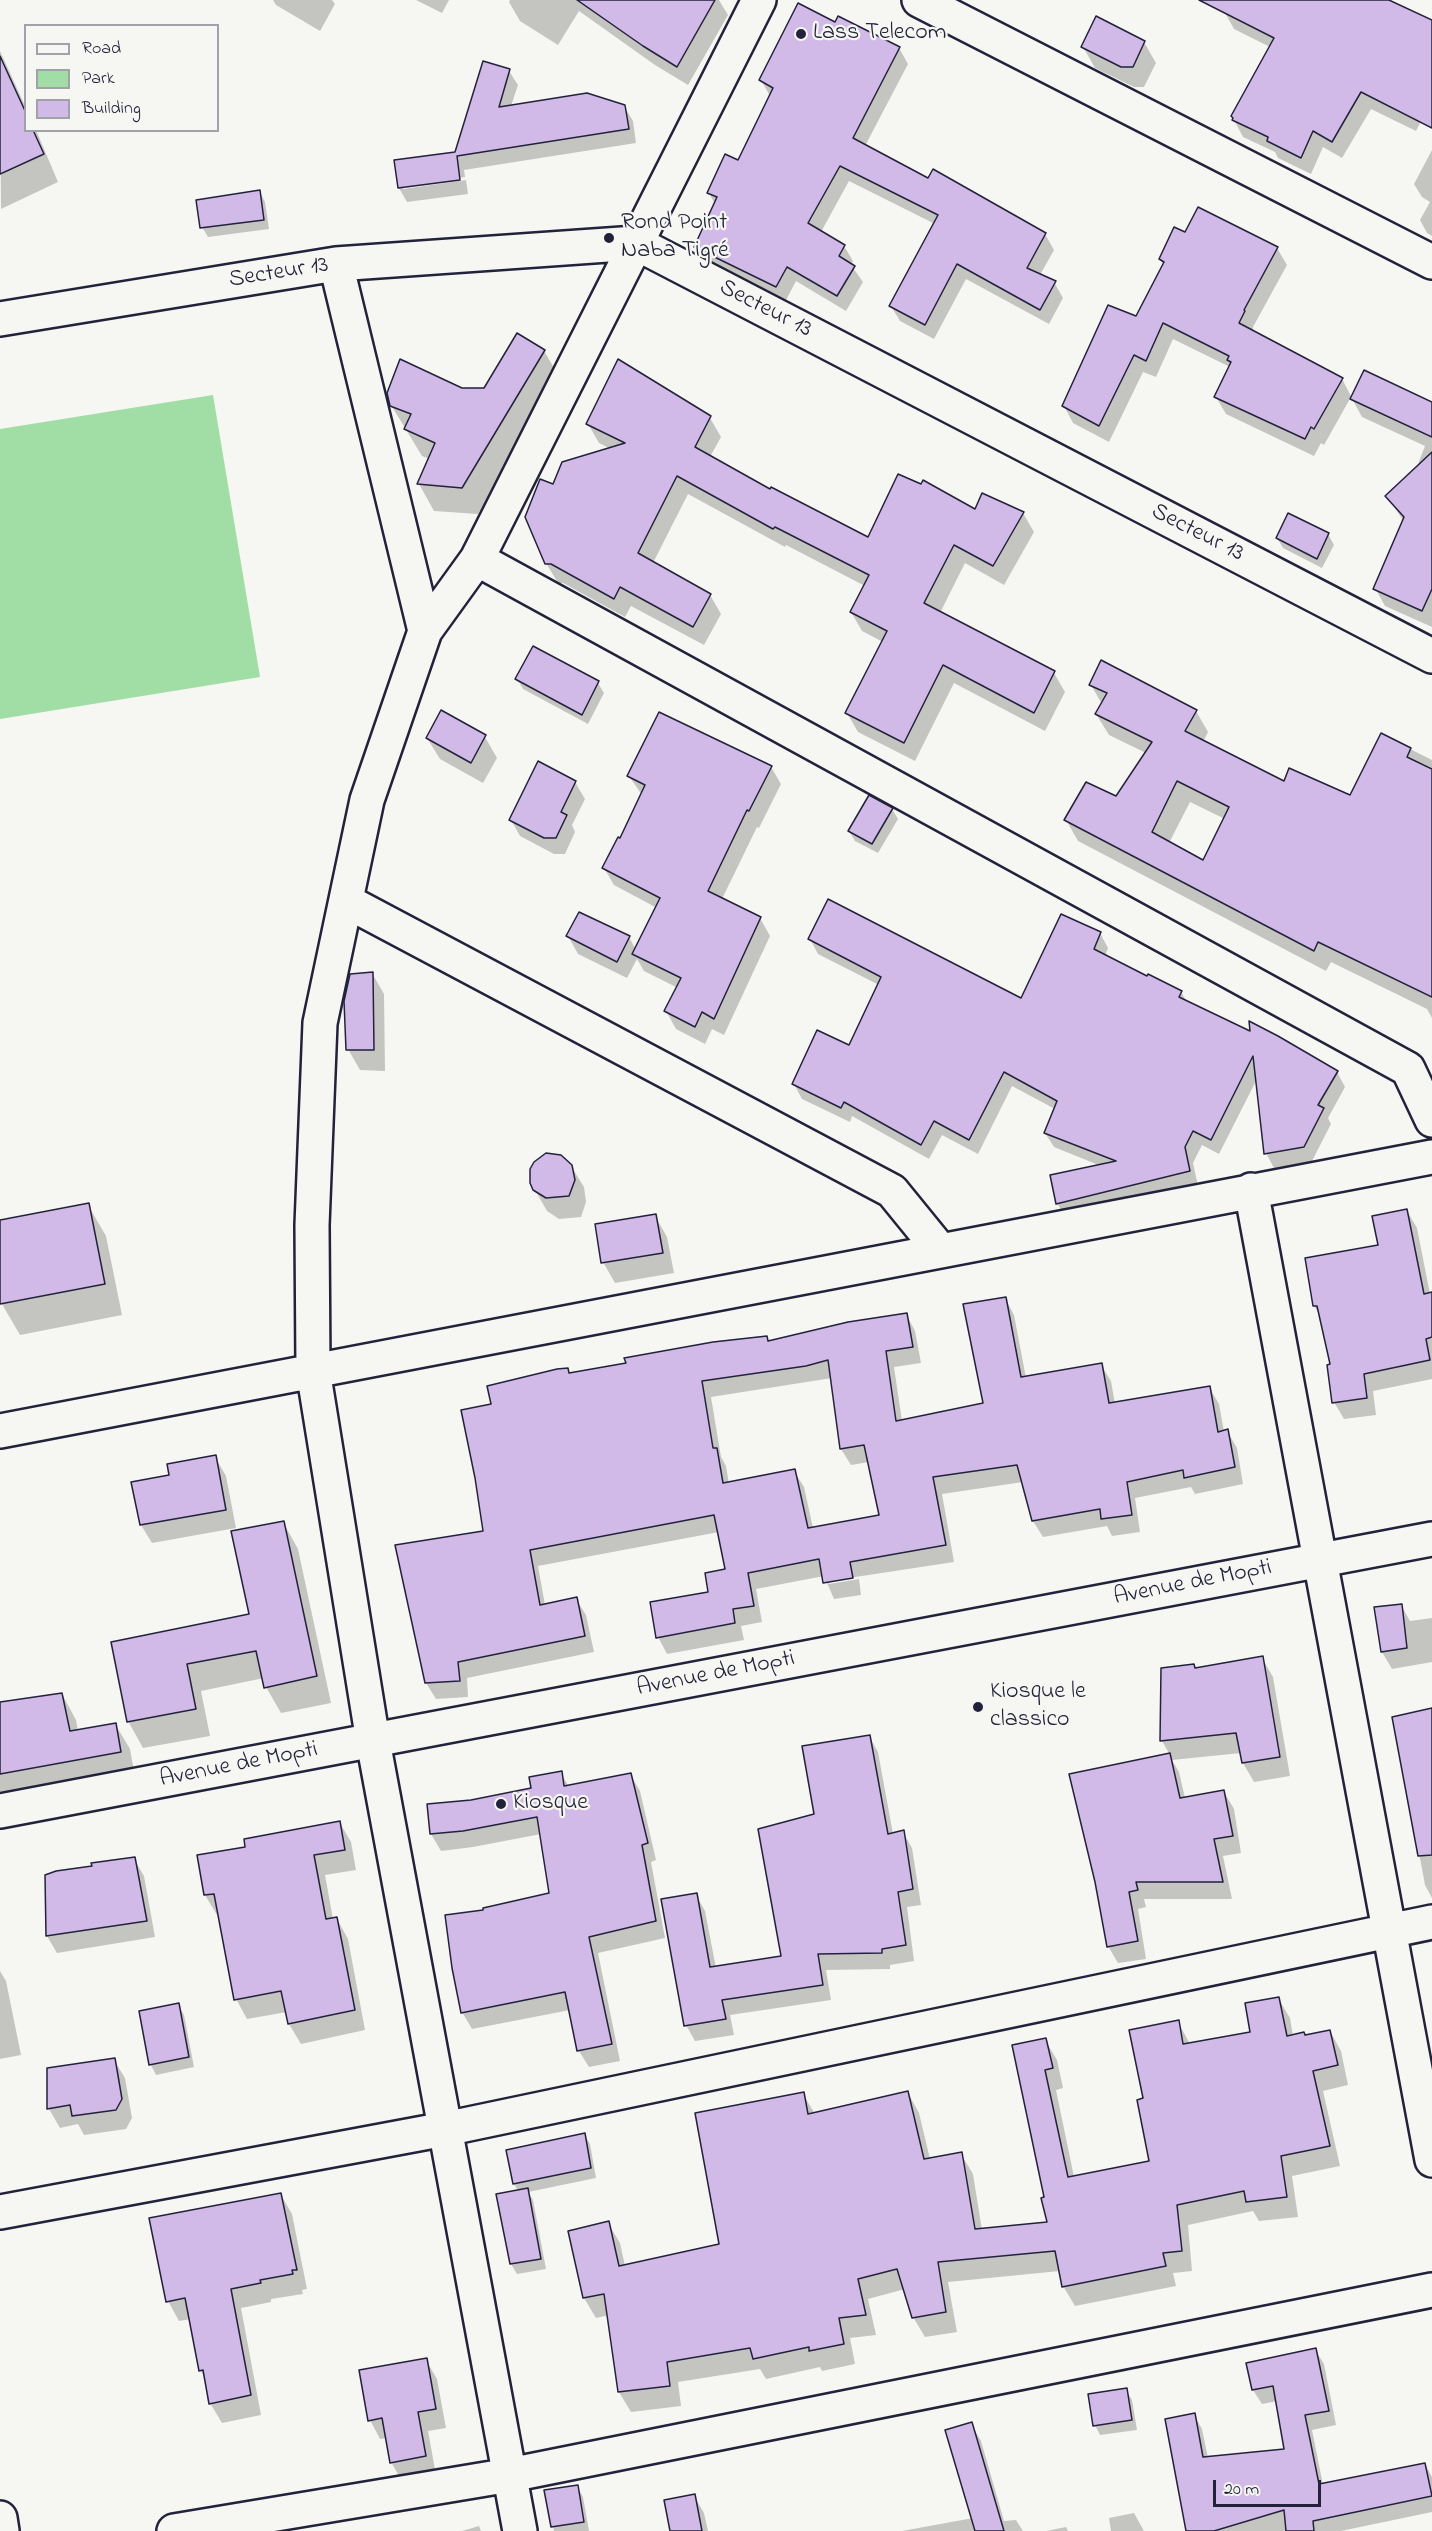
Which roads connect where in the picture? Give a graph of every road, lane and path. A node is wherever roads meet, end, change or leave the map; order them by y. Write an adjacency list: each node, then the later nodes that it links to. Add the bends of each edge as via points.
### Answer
1 (759, 0): 3 (street)
2 (919, 0): 4 (street)
3 (636, 243): 5 (street, Secteur 13); 7 (street); 9 (street, Secteur 13)
4 (1432, 262)
5 (336, 264): 6 (street, Secteur 13); 8 (street)
6 (0, 319)
7 (477, 560): 8 (street); 11 (street, via 1408,1069)
8 (425, 631): 10 (street, via 367,800)
9 (1432, 656)
10 (346, 901): 14 (street, via 892,1191); 15 (street, via 320,1023 312,1225)
11 (1432, 1120)
12 (1432, 1157): 13 (street)
13 (1251, 1190): 14 (street); 18 (street)
14 (940, 1250): 15 (street)
15 (313, 1370): 16 (street); 19 (street)
16 (0, 1431)
17 (1432, 1539): 18 (street, Avenue de Mopti)
18 (1320, 1560): 19 (street, Avenue de Mopti); 22 (street)
19 (373, 1741): 20 (street, Avenue de Mopti); 23 (street)
20 (0, 1811)
21 (1432, 1922): 22 (street)
22 (1389, 1930): 23 (street); 24 (street)
23 (446, 2129): 25 (street); 27 (street)
24 (1432, 2160)
25 (0, 2212)
26 (1432, 2290): 27 (street)
27 (510, 2475): 30 (street); 31 (street)
28 (0, 2518): 29 (street)
29 (2, 2531)
30 (174, 2531)
31 (520, 2531)

